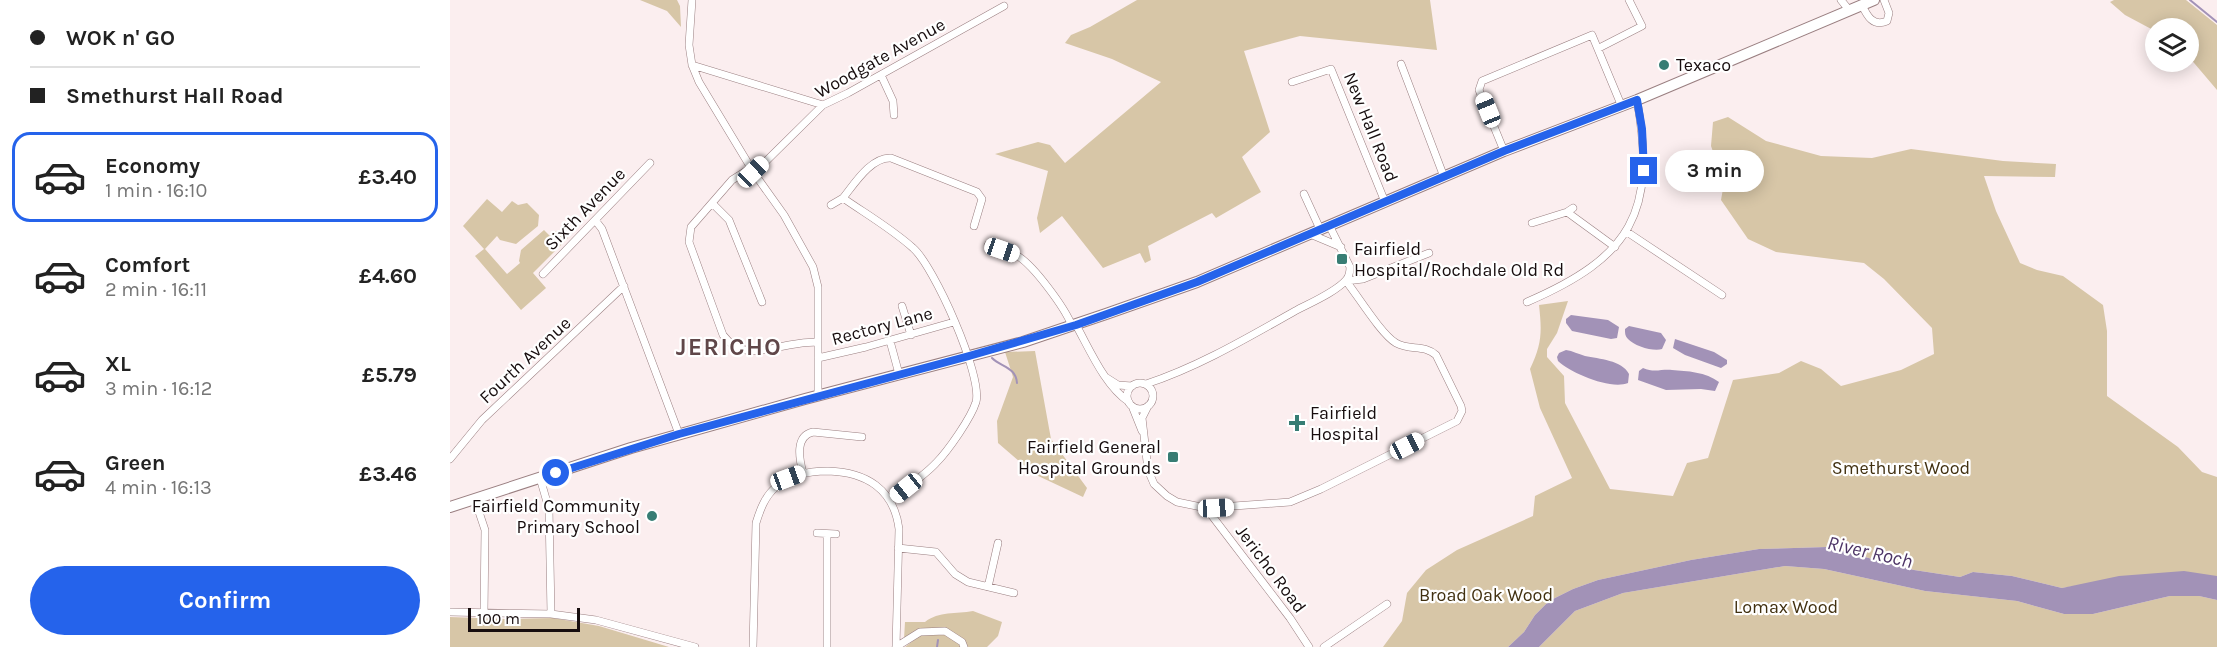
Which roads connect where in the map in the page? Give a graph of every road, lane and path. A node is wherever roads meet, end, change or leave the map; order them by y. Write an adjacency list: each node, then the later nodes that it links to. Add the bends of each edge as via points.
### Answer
1 (692, 0): 11 (street)
2 (1629, 0): 9 (street, via 1642,26)
3 (1841, 0): 8 (street)
4 (1874, 0): 6 (main road)
5 (1884, 0): 6 (street, via 1889,13 1884,23 1874,22)
6 (1862, 5): 8 (main road)
7 (1004, 6): 12 (street, Woodgate Avenue)
8 (1849, 10): 14 (main road)
9 (1599, 48): 16 (street); 18 (street, via 1592,35 1482,81 1479,90)
10 (1401, 64): 21 (street)
11 (692, 65): 15 (street); 20 (street)
12 (881, 75): 15 (street, Woodgate Avenue); 17 (street, via 893,101)
13 (1292, 82): 24 (street, New Hall Road, via 1331,69)
14 (1637, 100): 16 (main road); 31 (street, via 1644,171)
15 (823, 105): 20 (street, Woodgate Avenue)
16 (1622, 106): 18 (main road)
17 (894, 116)
18 (1504, 151): 21 (main road)
19 (650, 164): 27 (street, Sixth Avenue)
20 (752, 170): 25 (street, Woodgate Avenue, via 732,180); 48 (street, via 784,215 813,267 818,287)
21 (1444, 177): 24 (main road)
22 (1304, 194): 30 (street)
23 (843, 198): 26 (street); 29 (street, via 870,166 882,157 891,158 977,192 982,199); 44 (street, Rectory Lane, via 915,249 929,267)
24 (1385, 201): 30 (main road)
25 (712, 202): 42 (street, via 729,220); 48 (street, Woodgate Avenue, via 691,227 689,242 723,335 733,346 754,353)
26 (831, 205)
27 (595, 220): 37 (street, Sixth Avenue); 39 (street, via 602,228)
28 (1532, 223): 35 (street, via 1570,210)
29 (974, 226)
30 (1325, 227): 32 (main road); 34 (street)
31 (1627, 232): 35 (street); 40 (street)
32 (1308, 234): 34 (street); 45 (main road, via 1197,282)
33 (988, 245): 45 (street, via 1016,255 1032,269)
34 (1341, 247): 38 (street, via 1350,267)
35 (1616, 248): 41 (street, via 1591,269)
36 (1429, 252): 38 (street, via 1363,279)
37 (543, 274)
38 (1346, 280): 53 (street, via 1223,350); 67 (street, via 1393,341 1405,347 1424,344 1436,356 1461,406 1457,421 1290,502)
39 (624, 286): 58 (street); 61 (street, Fourth Avenue, via 482,420)
40 (1722, 295)
41 (1527, 302)
42 (762, 303)
43 (902, 306): 46 (street, via 902,318)
44 (954, 322): 46 (street, Rectory Lane); 49 (street, Rectory Lane)
45 (1074, 326): 49 (main road); 52 (street)
46 (911, 334): 47 (street, Rectory Lane)
47 (890, 341): 50 (street, Rectory Lane); 51 (street)
48 (818, 342): 50 (street)
49 (969, 356): 51 (main road); 65 (street, Rectory Lane, via 977,383 971,416 937,462)
50 (818, 358): 55 (street)
51 (898, 374): 55 (main road)
52 (1107, 378): 54 (street, via 1118,385); 56 (street)
53 (1146, 384): 54 (street); 57 (street, via 1153,394)
54 (1132, 386): 56 (street, via 1128,393)
55 (818, 396): 58 (main road)
56 (1130, 404): 57 (street, via 1140,409); 60 (street)
57 (1148, 406): 60 (street, via 1142,418)
58 (679, 434): 63 (main road)
59 (862, 437): 62 (street, via 805,434 800,441)
60 (1144, 439): 67 (street, via 1149,474 1160,490 1177,502)
61 (450, 459)
62 (802, 473): 65 (street, via 831,471 856,475 872,482); 80 (street, via 776,487 756,523)
63 (540, 478): 64 (main road); 78 (street, via 549,509)
64 (475, 500): 66 (main road); 77 (street, via 485,530)
65 (890, 500): 72 (street, via 898,519)
66 (450, 507)
67 (1206, 508): 84 (street, Jericho Road)
68 (817, 533): 69 (street)
69 (827, 534): 70 (street); 81 (street)
70 (836, 534)
71 (998, 543): 73 (street)
72 (898, 548): 73 (street, via 936,552 955,574); 82 (street)
73 (988, 587): 74 (street)
74 (1014, 593)
75 (1387, 603): 85 (street)
76 (450, 612): 77 (street)
77 (484, 614): 78 (street)
78 (551, 614): 79 (street, via 621,625)
79 (694, 647)
80 (753, 647)
81 (827, 647)
82 (896, 647): 83 (street, via 920,632 945,631)
83 (964, 647)
84 (1309, 647)
85 (1324, 647)

